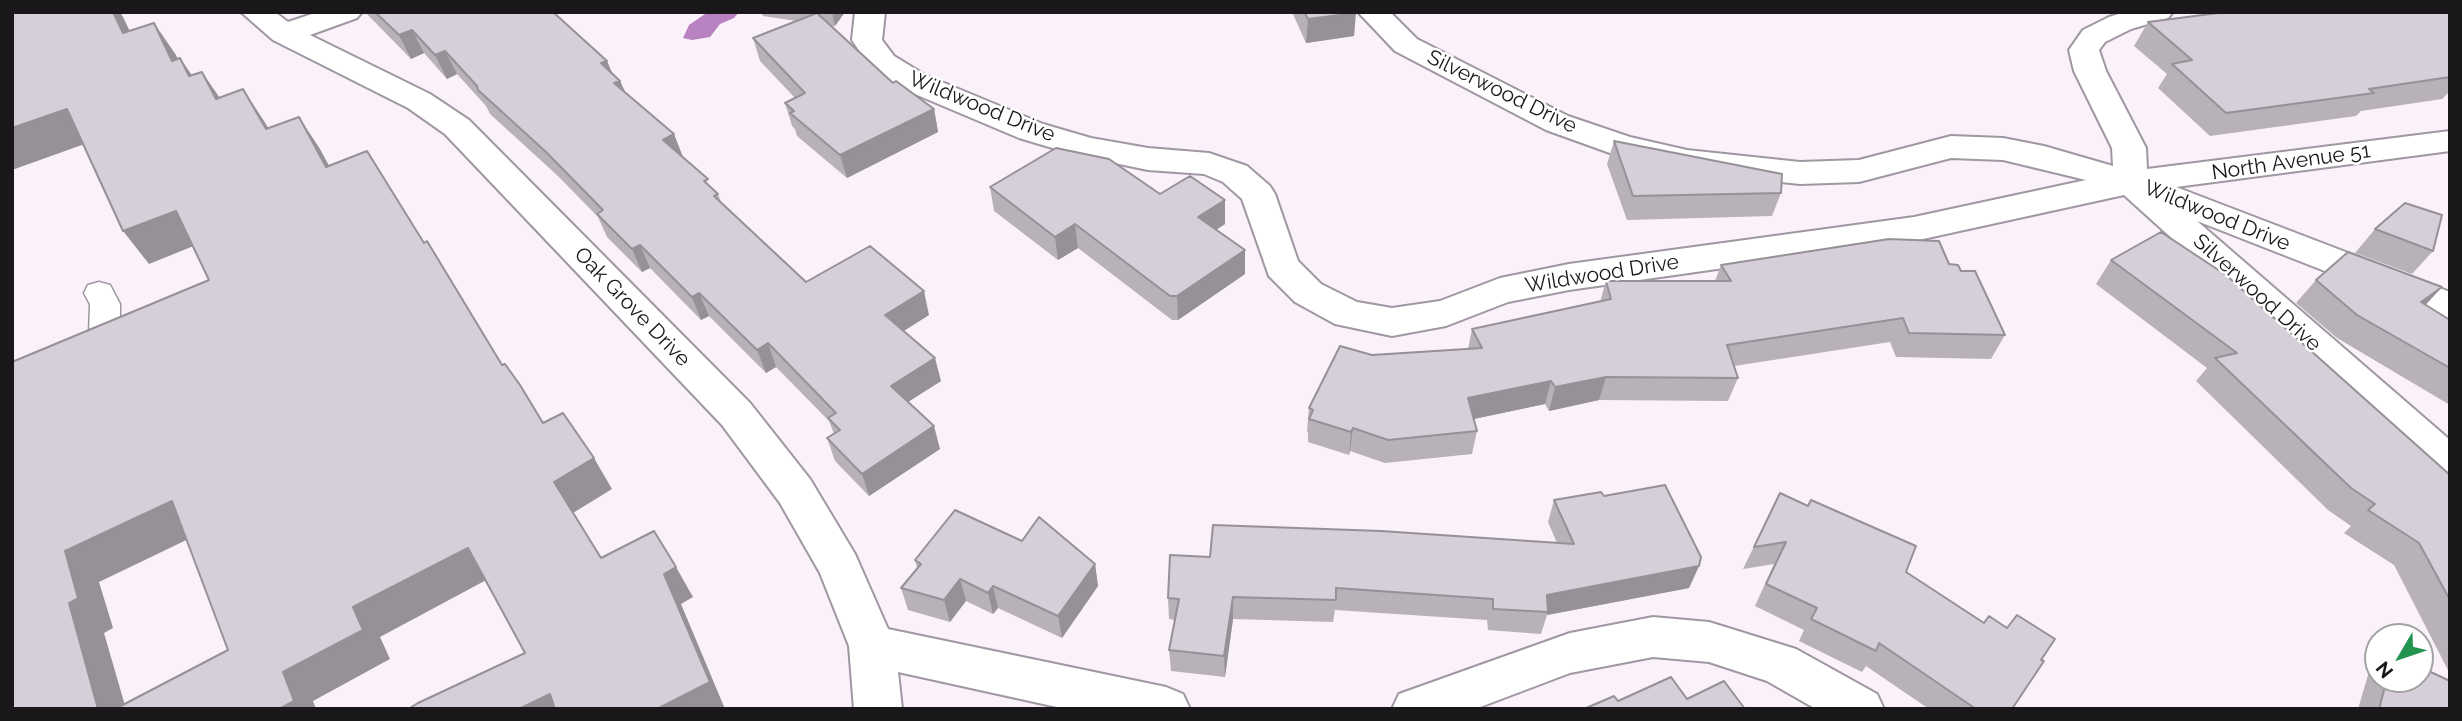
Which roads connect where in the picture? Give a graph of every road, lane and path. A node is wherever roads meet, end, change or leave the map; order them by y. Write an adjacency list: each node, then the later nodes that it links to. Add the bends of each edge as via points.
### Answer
1 (346, 12): 5 (street)
2 (870, 12): 7 (street, Wildwood Drive, via 867,40 883,63 914,82 1054,138 1148,159 1209,164 1235,174 1258,194 1282,267 1308,293 1348,314 1392,322 1446,313 1500,291 1569,277 1914,229)
3 (1373, 12): 7 (street, Silverwood Drive, via 1406,45 1557,123 1622,146 1687,161 1800,173 1859,171 1951,147 2004,149)
4 (2158, 12): 7 (street, via 2094,36 2084,50 2129,148)
5 (270, 23): 12 (street, Oak Grove Drive, via 419,101 457,127 736,414 795,491 840,567)
6 (2450, 141): 7 (street, North Avenue 51)
7 (2131, 182): 9 (street, Wildwood Drive); 11 (street, Silverwood Drive)
8 (99, 293): 10 (lane, via 105,304 104,340 75,362)
9 (2450, 307)
10 (12, 389)
11 (2450, 464)
12 (872, 646): 13 (street, Oak Grove Drive); 14 (street)
13 (878, 709)
14 (1166, 709)
15 (1416, 709): 16 (street, via 1570,653 1653,637 1709,642 1780,664)
16 (1860, 709)

